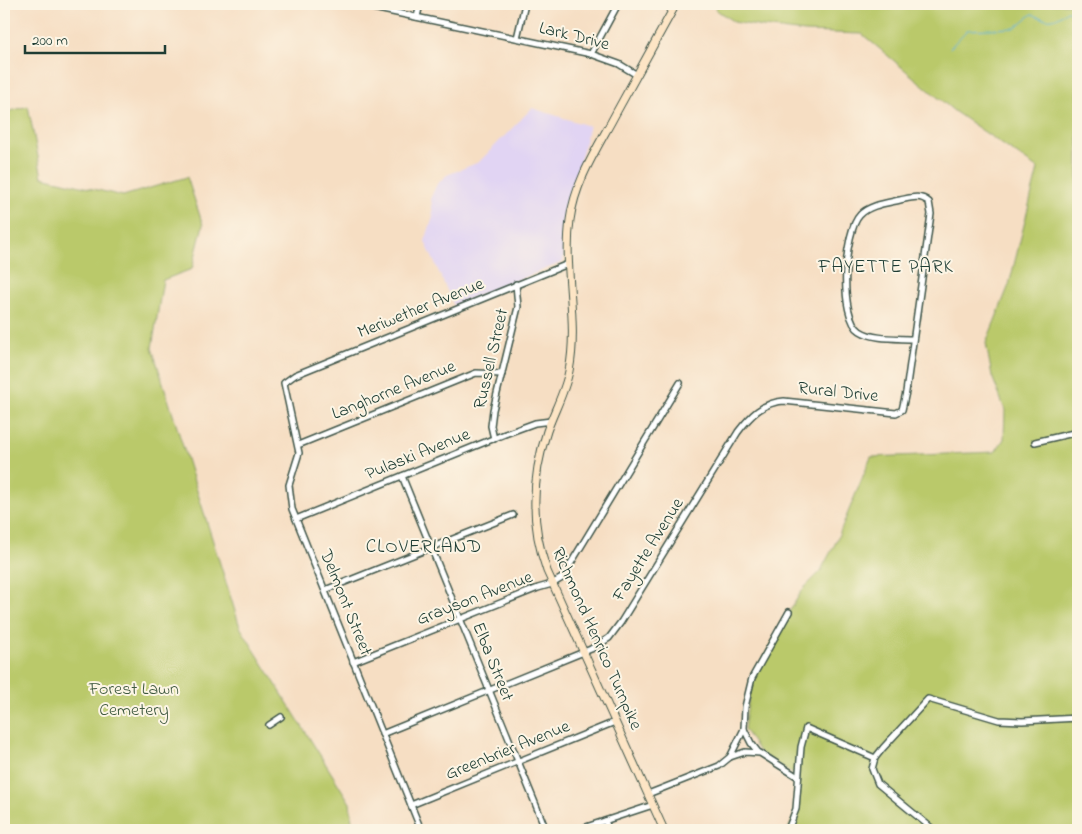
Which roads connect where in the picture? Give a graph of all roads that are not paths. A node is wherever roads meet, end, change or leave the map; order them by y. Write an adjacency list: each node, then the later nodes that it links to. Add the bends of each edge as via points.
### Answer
1 (354, 4): 6 (street, Lark Drive)
2 (420, 4): 6 (street)
3 (524, 4): 7 (street)
4 (618, 4): 8 (street)
5 (676, 4): 9 (main road, Richmond Henrico Turnpike)
6 (417, 17): 7 (street, Lark Drive)
7 (517, 38): 8 (street, Lark Drive)
8 (591, 54): 9 (street, Lark Drive, via 619,64)
9 (637, 75): 10 (main road, Richmond Henrico Turnpike, via 578,188 570,222)
10 (568, 264): 11 (street, Meriwether Avenue); 17 (main road, Richmond Henrico Turnpike, via 573,315 571,359)
11 (516, 284): 13 (street, Russell Street, via 518,307); 14 (street, Meriwether Avenue)
12 (913, 339): 12 (street, via 869,335 857,329 848,313 845,284 852,232 860,215 880,205 913,197 922,198 930,205 931,214); 16 (street, Rural Drive, via 900,412)
13 (502, 374): 19 (street, Russell Street, via 491,421); 21 (street, Langhorne Avenue, via 476,373)
14 (285, 381): 21 (street, Delmont Street)
15 (680, 383): 26 (street, Grayson Avenue, via 562,578)
16 (772, 402): 30 (street, Fayette Avenue, via 753,414 738,432 612,636)
17 (551, 421): 19 (street, Pulaski Avenue, via 535,423); 26 (main road, Richmond Henrico Turnpike, via 537,468 533,505 538,546)
18 (1078, 432): 20 (street)
19 (494, 439): 22 (street, Pulaski Avenue)
20 (1035, 442)
21 (298, 445): 24 (street, Delmont Street, via 289,493)
22 (402, 476): 24 (street, Pulaski Avenue); 25 (street, Elba Street)
23 (513, 515): 25 (street)
24 (296, 519): 27 (street, Delmont Street)
25 (432, 547): 27 (street); 29 (street, Elba Street)
26 (552, 584): 29 (street, Grayson Avenue); 30 (main road, Richmond Henrico Turnpike)
27 (324, 590): 31 (street, Delmont Street)
28 (788, 612): 37 (street, via 752,678)
29 (460, 618): 31 (street, Grayson Avenue); 32 (street, Elba Street)
30 (583, 652): 32 (street, Fayette Avenue); 35 (main road, Richmond Henrico Turnpike)
31 (353, 662): 38 (street, Delmont Street)
32 (489, 690): 38 (street, Fayette Avenue); 42 (street, Elba Street)
33 (281, 717): 36 (street)
34 (1078, 718): 41 (street, via 999,720 928,699)
35 (615, 722): 42 (street, Greenbrier Avenue); 44 (main road, Richmond Henrico Turnpike)
36 (269, 725)
37 (744, 729): 39 (street, via 750,743); 40 (street)
38 (382, 734): 45 (street, Delmont Street)
39 (759, 752): 40 (street); 43 (street)
40 (730, 757): 44 (street, via 719,766)
41 (875, 758): 43 (street, via 806,728); 54 (street, via 872,769 878,784)
42 (518, 762): 45 (street, Greenbrier Avenue); 49 (street, Elba Street)
43 (798, 777): 53 (street, via 796,809)
44 (648, 794): 46 (main road, Richmond Henrico Turnpike)
45 (411, 805): 48 (street, Delmont Street)
46 (653, 805): 47 (street); 52 (main road, Richmond Henrico Turnpike)
47 (605, 821): 50 (street); 51 (street)
48 (421, 830)
49 (546, 830)
50 (577, 830)
51 (609, 830)
52 (664, 830)
53 (788, 830)
54 (934, 830)

